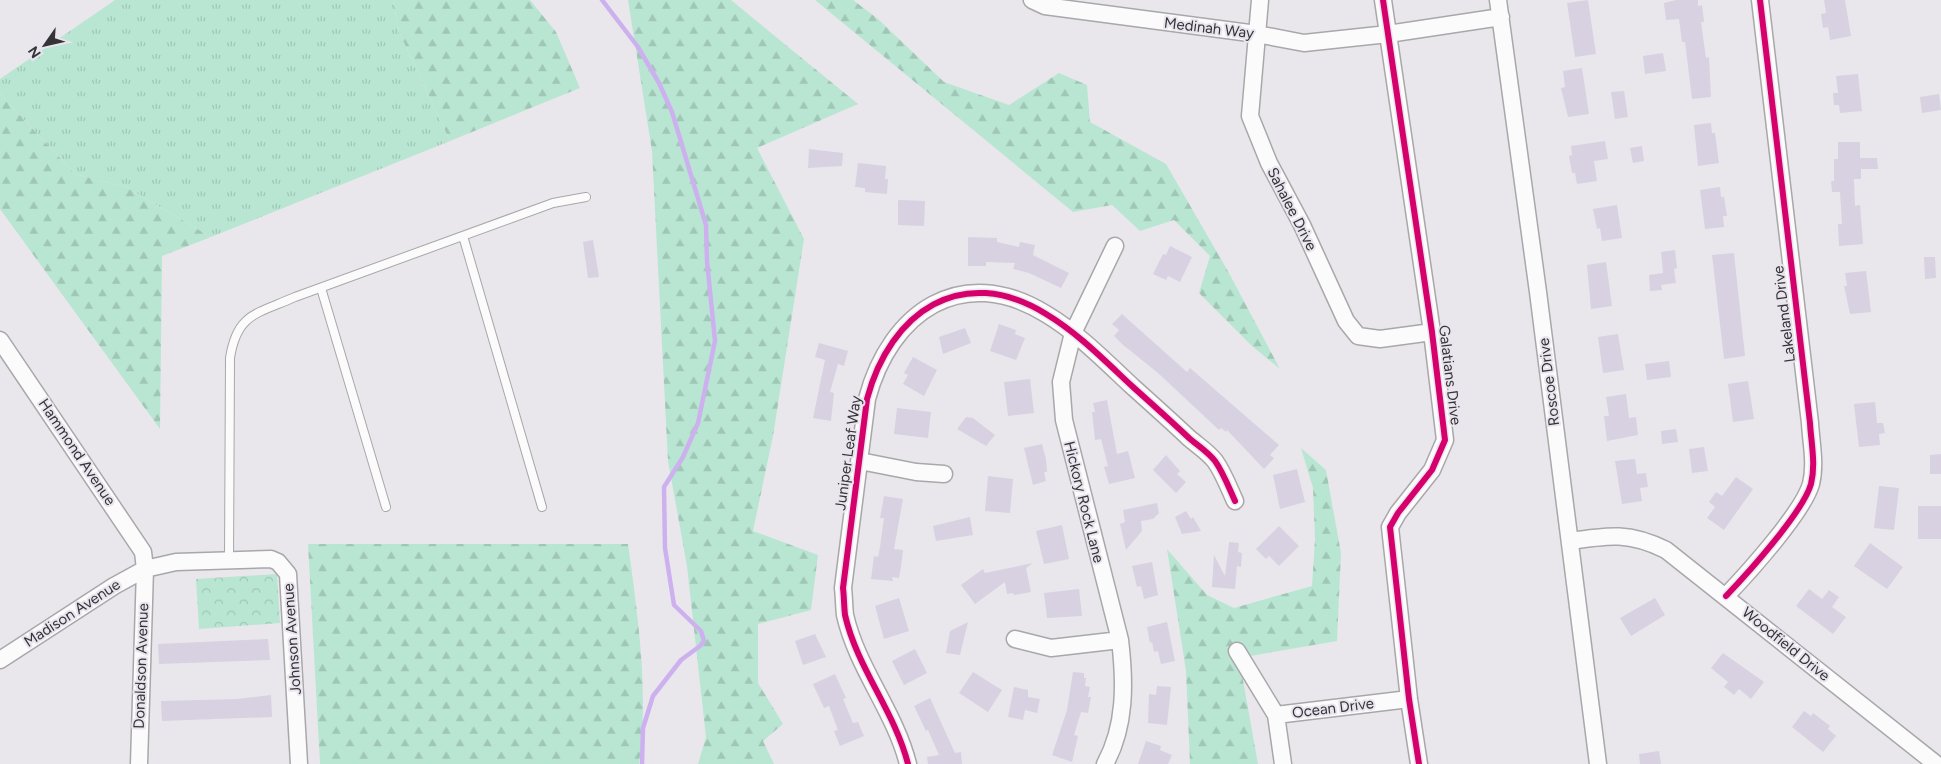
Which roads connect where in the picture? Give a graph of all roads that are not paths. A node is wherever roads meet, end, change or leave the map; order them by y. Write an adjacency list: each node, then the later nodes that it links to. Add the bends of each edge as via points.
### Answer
1 (1032, 0): 7 (street, Medinah Way, via 1045,6 1082,12)
2 (1260, 0): 7 (street, Sahalee Drive)
3 (1383, 0): 8 (street)
4 (1498, 0): 6 (street, Roscoe Drive)
5 (1760, 0): 24 (street, Lakeland Drive, via 1813,470 1811,484 1798,509)
6 (1500, 17): 8 (street, Medinah Way); 21 (street, Roscoe Drive)
7 (1257, 34): 8 (street, Medinah Way, via 1304,43); 13 (street, Sahalee Drive, via 1250,116 1269,163 1302,225 1346,321 1358,336 1380,339)
8 (1388, 34): 13 (street, Galatians Drive)
9 (586, 197): 10 (lane, via 554,203)
10 (463, 236): 12 (lane); 20 (lane)
11 (1115, 246): 14 (street, Hickory Rock Lane)
12 (321, 288): 19 (lane); 22 (lane, via 253,315 241,324 233,338 230,358)
13 (1432, 332): 29 (street, Galatians Drive, via 1445,440 1432,470 1390,527)
14 (1073, 334): 16 (street, Juniper Leaf Way, via 1046,314 1007,296 961,295 930,305 902,329 885,350 873,376); 18 (street, Juniper Leaf Way, via 1215,461); 26 (street, Hickory Rock Lane, via 1061,382 1064,420)
15 (0, 340): 23 (street, Hammond Avenue, via 143,552)
16 (860, 461): 17 (street); 33 (street, Juniper Leaf Way, via 844,565 845,614 865,667 902,740)
17 (944, 474)
18 (1235, 501)
19 (386, 507)
20 (542, 507)
21 (1570, 541): 24 (street, Woodfield Drive, via 1616,535 1648,541 1666,550); 37 (street, Roscoe Drive)
22 (229, 561): 23 (street, Johnson Avenue, via 176,562); 32 (street, Johnson Avenue, via 271,559 288,574)
23 (145, 569): 28 (street, Madison Avenue); 31 (street, Donaldson Avenue)
24 (1726, 596): 38 (street, Woodfield Drive)
25 (1014, 639): 26 (street, via 1051,648)
26 (1120, 640): 34 (street, Hickory Rock Lane, via 1122,717)
27 (1237, 651): 30 (street)
28 (0, 660)
29 (1409, 698): 30 (street, Ocean Drive); 36 (street, Galatians Drive)
30 (1276, 715): 35 (street, Ocean Drive)
31 (138, 764)
32 (299, 764)
33 (908, 764)
34 (1106, 764)
35 (1283, 764)
36 (1419, 764)
37 (1598, 764)
38 (1936, 764)

